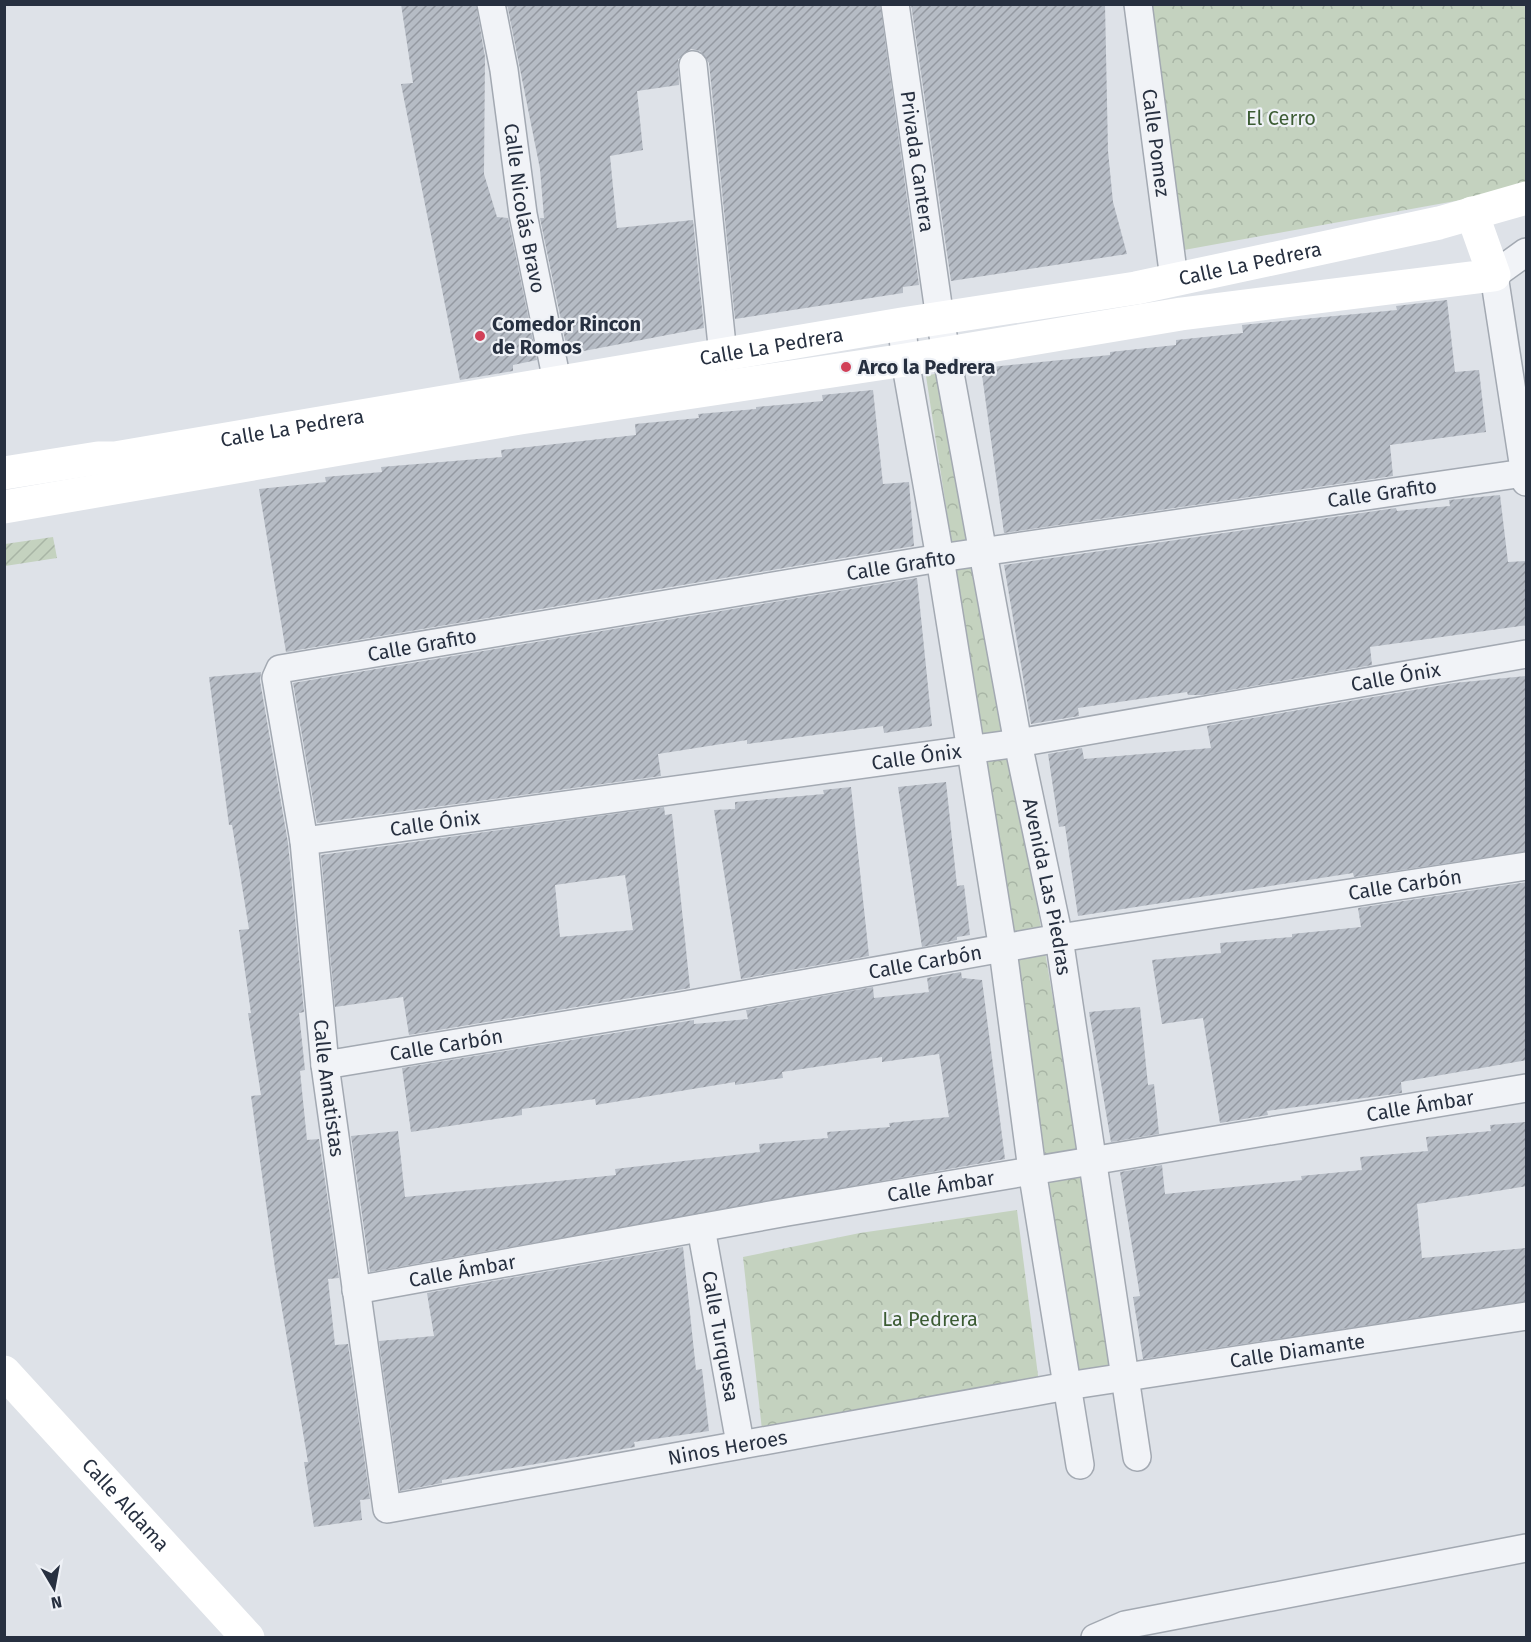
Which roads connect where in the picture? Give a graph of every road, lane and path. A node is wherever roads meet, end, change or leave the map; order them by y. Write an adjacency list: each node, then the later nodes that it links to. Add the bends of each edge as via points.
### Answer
1 (491, 4): 15 (street, Calle Nicolás Bravo, via 523,214)
2 (895, 4): 10 (street, Privada Cantera)
3 (1138, 4): 9 (street, Calle Pomez)
4 (693, 66): 13 (street)
5 (1527, 198): 6 (main road, Calle La Pedrera)
6 (1472, 213): 8 (main road); 9 (main road, Calle La Pedrera)
7 (1527, 252): 8 (street)
8 (1494, 275): 12 (main road, Calle La Pedrera, via 1181,314); 18 (street)
9 (1173, 279): 10 (main road, Calle La Pedrera)
10 (940, 319): 11 (main road, Calle La Pedrera); 12 (street, Avenida Las Piedras)
11 (902, 324): 13 (main road, Calle La Pedrera); 14 (street)
12 (947, 352): 14 (main road, Calle La Pedrera); 21 (street, Avenida Las Piedras)
13 (723, 355): 15 (main road, Calle La Pedrera)
14 (905, 360): 15 (main road, Calle La Pedrera); 22 (street)
15 (560, 397): 16 (main road, Calle La Pedrera); 19 (main road, Calle La Pedrera)
16 (66, 463): 17 (main road, Calle La Pedrera); 19 (main road)
17 (4, 473)
18 (1525, 478): 21 (street, Calle Grafito)
19 (69, 497): 20 (main road, Calle La Pedrera)
20 (4, 507)
21 (984, 553): 22 (street, Calle Grafito); 25 (street, Avenida Las Piedras)
22 (940, 558): 24 (street, Calle Grafito); 26 (street)
23 (1527, 654): 25 (street, Calle Ónix)
24 (280, 669): 27 (street, Calle Amatistas, via 276,682)
25 (1018, 743): 26 (street, Calle Ónix); 29 (street, Avenida Las Piedras)
26 (971, 749): 27 (street, Calle Ónix); 30 (street)
27 (304, 841): 31 (street, Calle Amatistas)
28 (1527, 866): 29 (street, Calle Carbón)
29 (1059, 938): 30 (street, Calle Carbón); 33 (street, Avenida Las Piedras)
30 (1003, 950): 31 (street, Calle Carbón); 34 (street)
31 (325, 1065): 36 (street, Calle Amatistas)
32 (1527, 1088): 33 (street, Calle Ámbar)
33 (1092, 1162): 34 (street, Calle Ámbar); 39 (street, Avenida Las Piedras)
34 (1032, 1170): 35 (street, Calle Ámbar); 40 (street)
35 (701, 1228): 36 (street, Calle Ámbar); 41 (street, Calle Turquesa)
36 (356, 1290): 44 (street, Calle Amatistas)
37 (1527, 1316): 39 (street, Calle Diamante)
38 (4, 1372): 46 (main road, Calle Aldama)
39 (1125, 1376): 40 (street, Calle Diamante); 42 (street, Avenida Las Piedras)
40 (1067, 1386): 41 (street, Ninos Heroes); 43 (street)
41 (740, 1443): 44 (street, Ninos Heroes)
42 (1137, 1457)
43 (1080, 1465)
44 (387, 1509)
45 (1527, 1548): 47 (street, via 1125,1625)
46 (248, 1638)
47 (1095, 1638)

